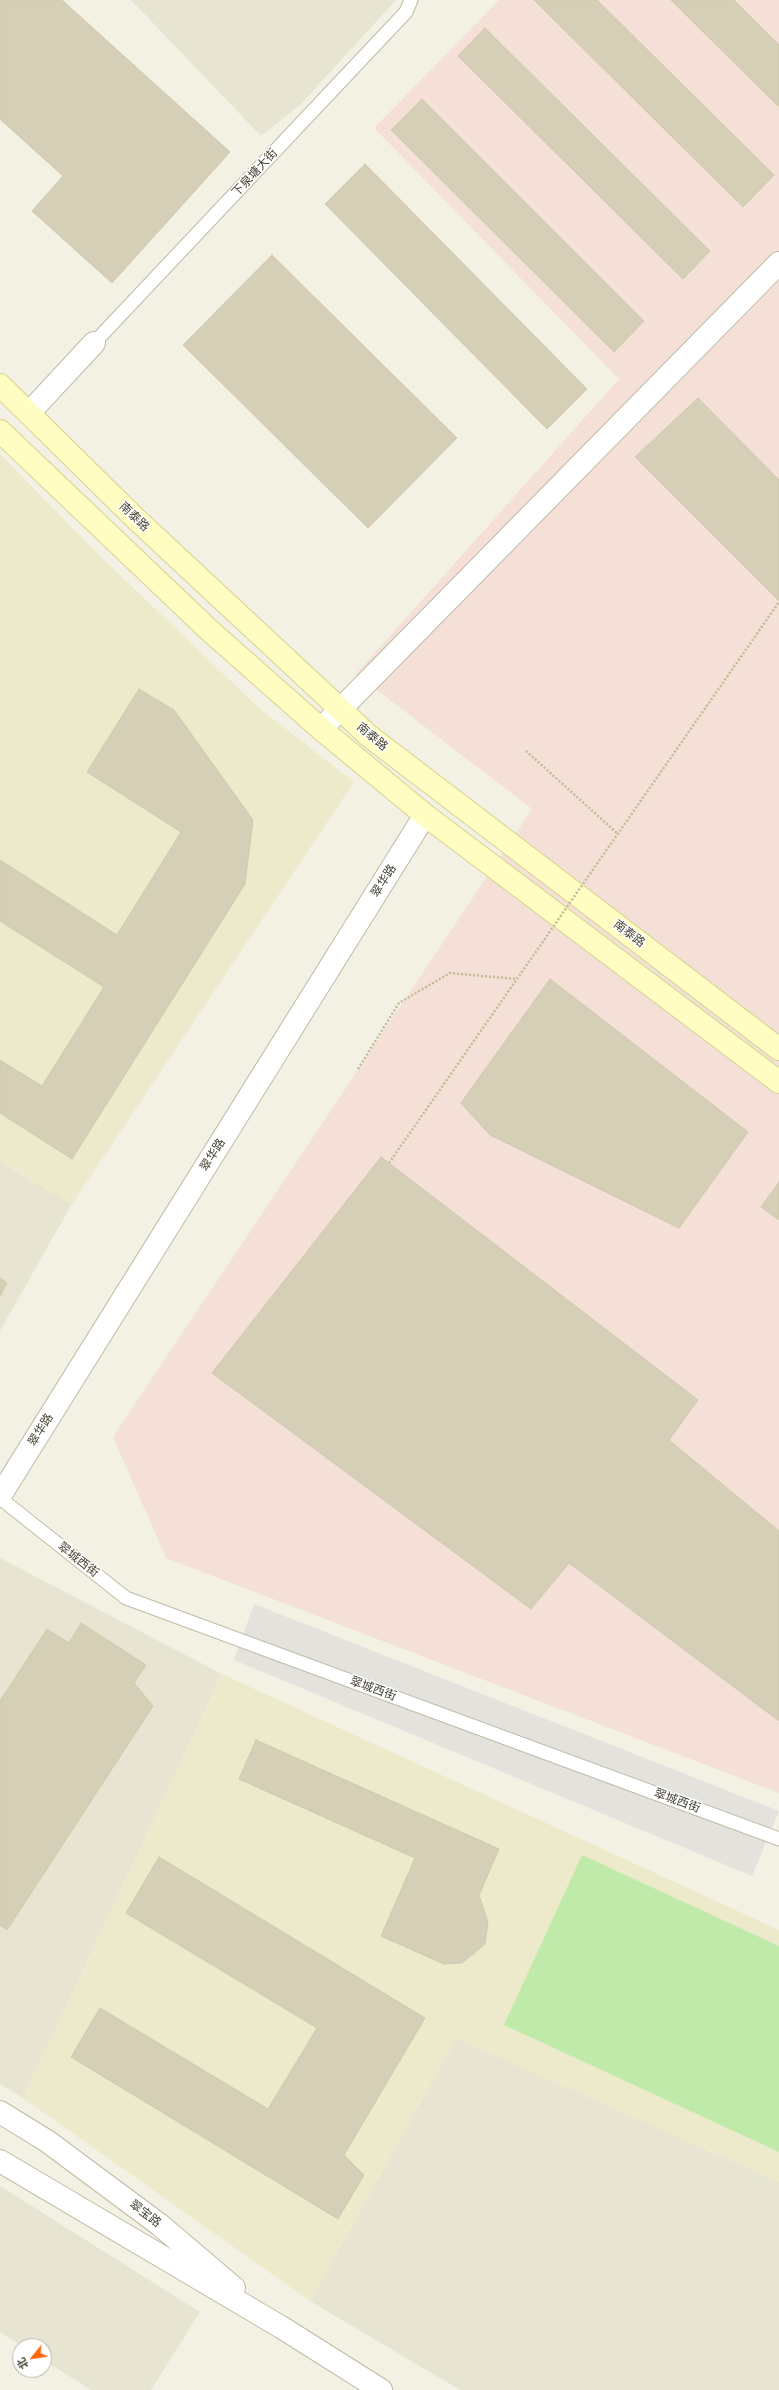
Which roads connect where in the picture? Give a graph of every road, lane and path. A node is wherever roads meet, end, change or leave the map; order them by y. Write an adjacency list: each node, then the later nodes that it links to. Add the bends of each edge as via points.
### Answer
1 (411, 0): 3 (lane, 下泉塘大街, via 406,12)
2 (779, 263): 8 (street)
3 (94, 343): 5 (street)
4 (0, 385): 5 (main road, 南泰路)
5 (29, 413): 8 (main road, 南泰路, via 136,519)
6 (0, 431): 9 (main road, via 209,630)
7 (779, 602): 12 (path, bridge)
8 (340, 709): 9 (street); 14 (main road, 南泰路, via 369,736 487,828)
9 (321, 729): 11 (main road)
10 (526, 751): 12 (path)
11 (426, 815): 16 (main road); 18 (street, 翠华路)
12 (618, 834): 13 (path, bridge)
13 (517, 979): 15 (path, via 450,973 399,1003); 17 (path, bridge)
14 (779, 1049)
15 (358, 1069)
16 (779, 1082)
17 (389, 1163)
18 (0, 1497): 19 (lane, 翠城西街, via 126,1598)
19 (775, 1837)
20 (0, 2112): 22 (street, 翠宝路, via 46,2141 160,2225)
21 (0, 2161): 22 (street, 翠宝路)
22 (280, 2327): 23 (street, 翠宝路)
23 (381, 2390)

